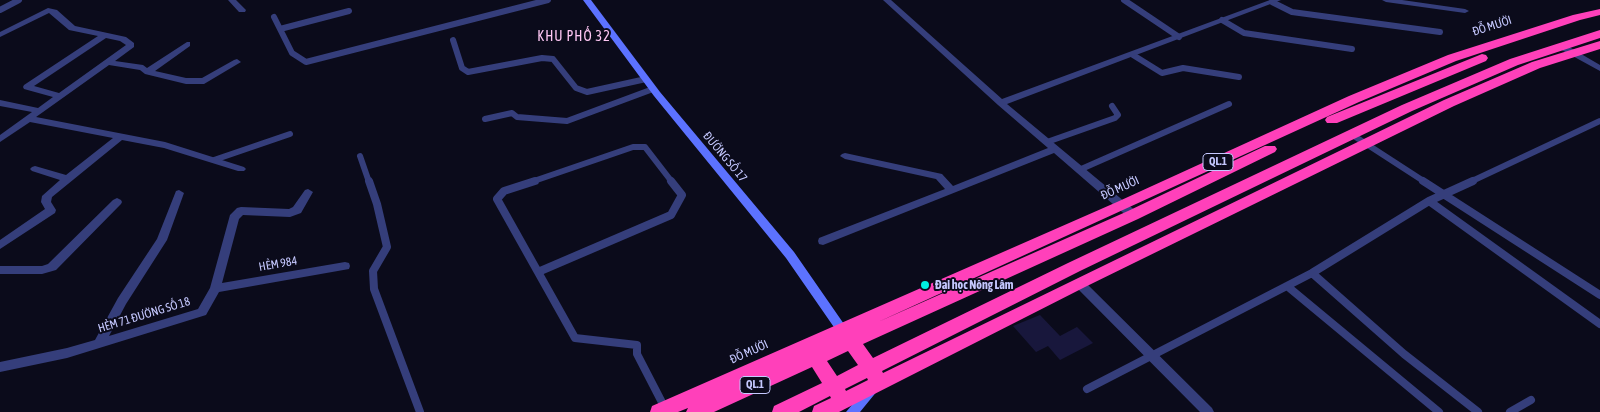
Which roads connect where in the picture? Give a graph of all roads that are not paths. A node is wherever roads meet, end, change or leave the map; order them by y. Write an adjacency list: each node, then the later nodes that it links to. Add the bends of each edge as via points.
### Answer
1 (19, 0): 9 (lane)
2 (232, 0): 10 (street)
3 (548, 0): 17 (lane, via 306,62 294,56)
4 (587, 0): 34 (street, ĐƯỜNG SỐ 17)
5 (887, 0): 37 (street)
6 (1124, 0): 22 (lane)
7 (1386, 0): 12 (street)
8 (1275, 1): 15 (street); 18 (lane, via 1292,12)
9 (0, 10)
10 (242, 10)
11 (349, 11): 17 (lane)
12 (1465, 11)
13 (1600, 12): 64 (highway, ĐỖ MƯỜI / QL.1, via 1452,58 1354,99)
14 (274, 16): 17 (lane)
15 (1222, 20): 22 (street); 26 (lane, via 1244,33)
16 (1600, 21): 64 (highway, ĐỖ MƯỜI / QL.1, via 1479,59 1424,81)
17 (280, 29)
18 (1440, 32)
19 (1600, 34): 27 (highway, QL.1)
20 (0, 35): 21 (street, via 48,10 72,28)
21 (105, 35): 29 (street, via 131,44); 36 (street, via 27,87)
22 (1179, 37): 28 (street)
23 (453, 40): 34 (lane, via 462,68 468,72 542,58 553,59 576,88 587,92)
24 (187, 44): 32 (street)
25 (1600, 45): 27 (highway, QL.1)
26 (1352, 49)
27 (1567, 50): 31 (street); 46 (highway, QL.1, via 1465,82); 49 (highway, QL.1)
28 (1133, 55): 33 (lane, via 1162,73 1183,68); 37 (street)
29 (109, 62): 32 (street, via 143,68); 36 (street)
30 (237, 62): 32 (street, via 204,81 186,81)
31 (1600, 68)
32 (148, 72)
33 (1239, 77)
34 (646, 79): 35 (street, ĐƯỜNG SỐ 17)
35 (653, 89): 43 (lane, via 566,121 517,117 512,113); 76 (street, ĐƯỜNG SỐ 17, via 790,254)
36 (61, 96): 41 (street)
37 (1001, 103): 50 (street)
38 (0, 104): 41 (street)
39 (1229, 104): 56 (lane)
40 (1112, 106): 50 (lane, via 1118,115 1115,118)
41 (41, 111): 42 (street)
42 (28, 119): 47 (street); 48 (street)
43 (485, 119)
44 (1600, 121): 61 (lane)
45 (290, 134): 53 (lane)
46 (1352, 134): 49 (lane); 81 (highway, QL.1)
47 (120, 137): 53 (street, via 166,145); 57 (street)
48 (0, 139)
49 (1367, 143): 61 (lane); 71 (highway, QL.1)
50 (1051, 146): 56 (street); 58 (street)
51 (360, 156): 87 (lane, via 377,204 387,247 373,270 374,289)
52 (845, 156): 58 (street, via 939,176)
53 (214, 160): 55 (street)
54 (35, 169): 57 (street)
55 (242, 169)
56 (1079, 170): 64 (street)
57 (68, 179): 66 (street, via 47,196 46,202 51,210)
58 (952, 190): 65 (street)
59 (308, 192): 73 (street, HẺM 71 ĐƯỜNG SỐ 18, via 297,210 290,213 241,211 234,218)
60 (179, 193): 77 (street, via 162,240)
61 (1446, 193): 62 (lane); 74 (lane)
62 (1428, 201): 70 (lane); 75 (lane)
63 (117, 202): 68 (street, via 52,267)
64 (1128, 211): 76 (highway, ĐỖ MƯỜI / QL.1)
65 (823, 242)
66 (0, 245)
67 (345, 266): 73 (street, HẺM 984)
68 (0, 270)
69 (538, 272): 69 (lane, via 497,199 504,191 632,147 645,147 682,195 671,215); 86 (lane, via 574,338 637,346)
70 (1312, 273): 72 (lane); 92 (lane, via 1404,354)
71 (1079, 283): 79 (street); 81 (highway, QL.1)
72 (1287, 286): 79 (lane); 91 (lane)
73 (215, 288): 77 (street, HẺM 71 ĐƯỜNG SỐ 18, via 202,312)
74 (1600, 295)
75 (1600, 324)
76 (847, 336): 78 (highway, ĐỖ MƯỜI / QL.1); 81 (highway)
77 (99, 343): 80 (street, HẺM 71 ĐƯỜNG SỐ 18)
78 (811, 352): 84 (highway); 85 (highway, ĐỖ MƯỜI / QL.1)
79 (1152, 356): 82 (lane); 90 (street)
80 (0, 367)
81 (875, 375): 84 (highway, QL.1)
82 (1087, 389)
83 (1530, 400): 93 (lane)
84 (845, 403): 88 (highway, QL.1); 89 (highway, QL.1)
85 (702, 407): 86 (highway, ĐỖ MƯỜI / QL.1)
86 (664, 411)
87 (420, 412)
88 (781, 412)
89 (821, 412)
90 (1208, 412)
91 (1439, 412)
92 (1478, 412)
93 (1510, 412)

